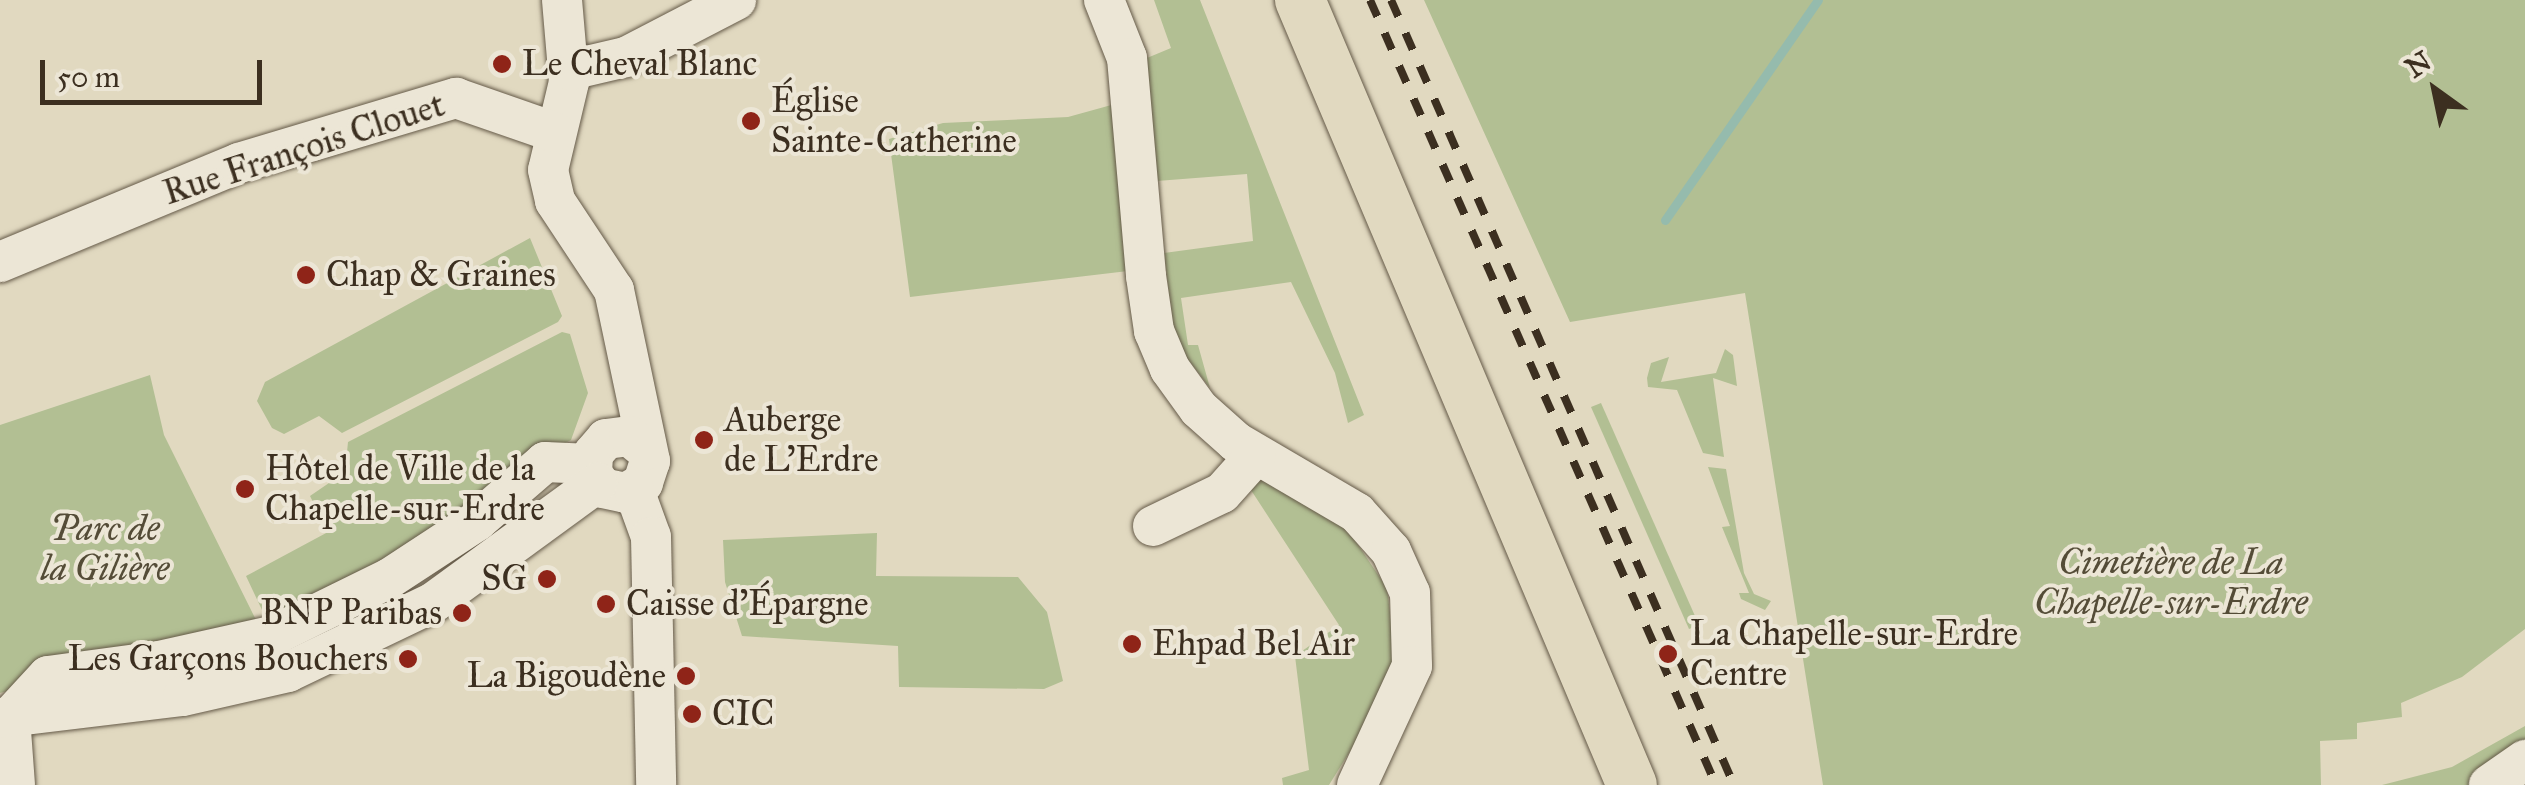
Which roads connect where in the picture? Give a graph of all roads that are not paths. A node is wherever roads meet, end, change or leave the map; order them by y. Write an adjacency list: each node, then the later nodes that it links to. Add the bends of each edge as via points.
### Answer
1 (562, 0): 5 (street)
2 (736, 0): 5 (street, via 626,57)
3 (1104, 0): 9 (street, via 1127,58 1154,331 1199,409)
4 (1300, 0): 17 (main road)
5 (570, 70): 6 (street)
6 (554, 132): 7 (street, Rue François Clouet, via 456,98 239,163); 8 (street, via 548,170 555,201 614,290)
7 (0, 262)
8 (632, 385): 10 (street); 10 (street, via 646,450 628,436)
9 (1256, 454): 11 (street, via 1222,493); 16 (street, via 1358,513 1392,551 1410,594 1412,666)
10 (607, 469): 12 (street, via 546,462 477,521 390,578 272,636 48,676); 15 (street, via 651,537)
11 (1154, 526)
12 (5, 717): 14 (street)
13 (2525, 760): 18 (street)
14 (15, 785)
15 (656, 785)
16 (1357, 785)
17 (1632, 785)
18 (2489, 785)

